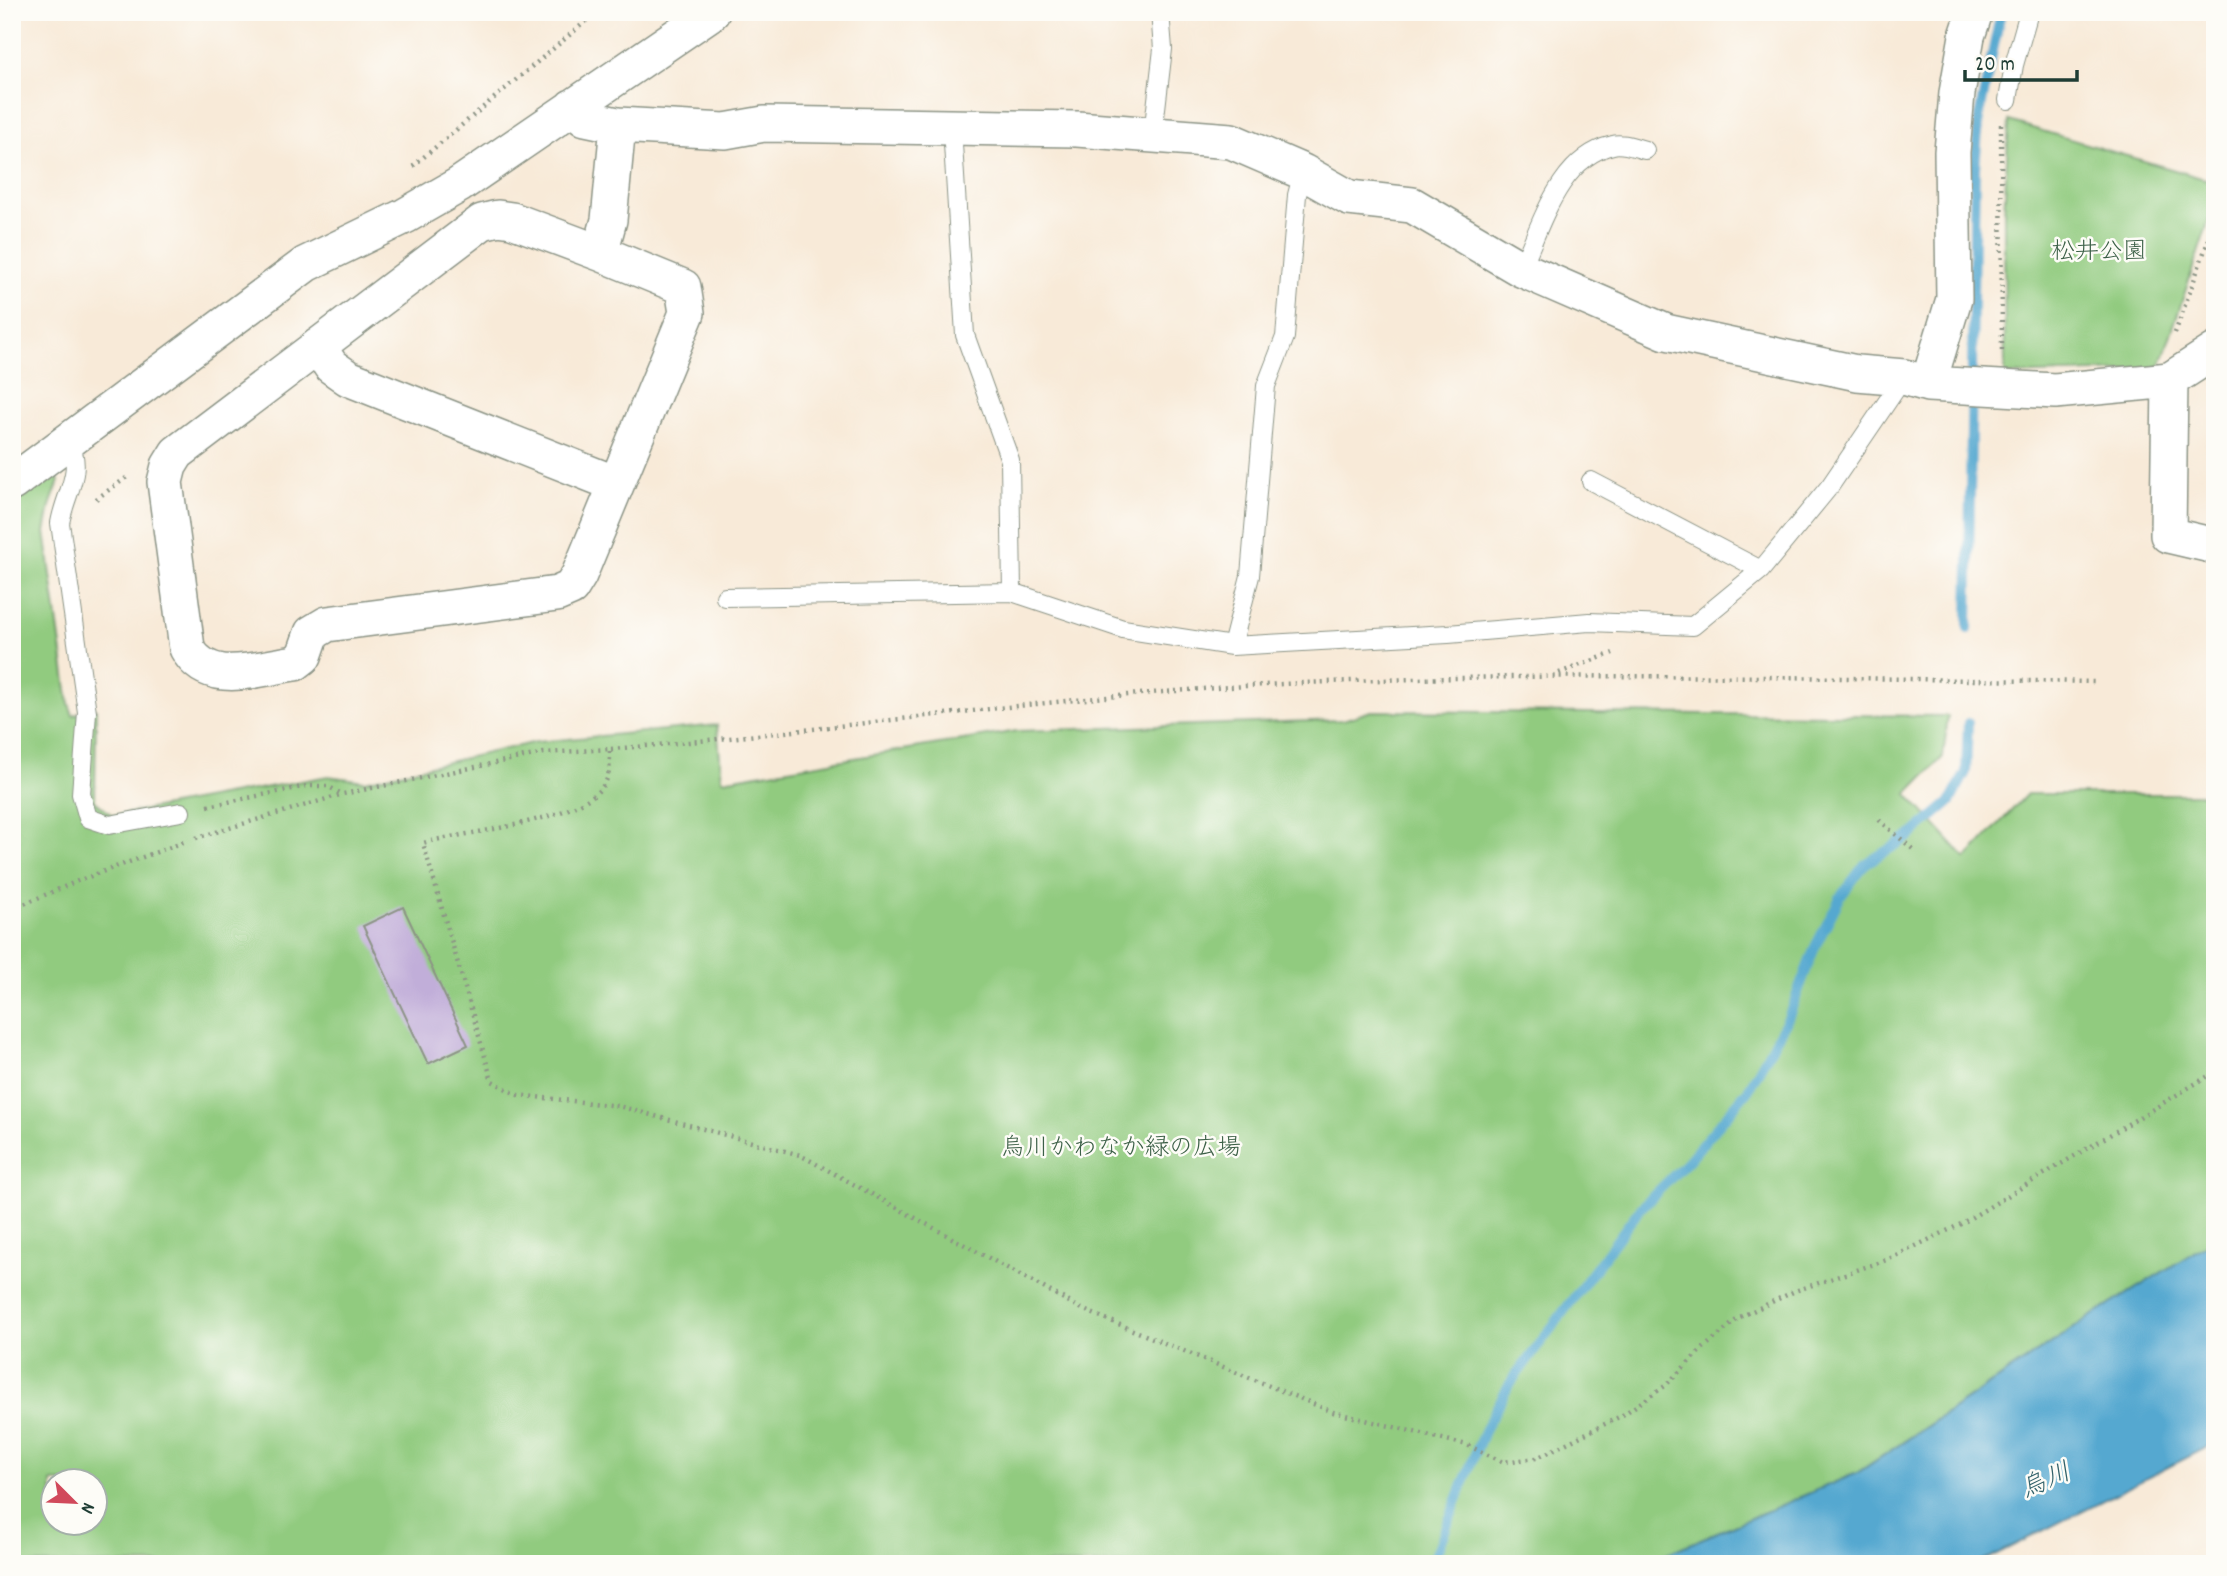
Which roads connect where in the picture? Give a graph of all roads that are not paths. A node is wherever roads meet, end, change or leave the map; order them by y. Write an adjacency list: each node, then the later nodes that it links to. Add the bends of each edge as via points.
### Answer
1 (712, 12): 6 (street)
2 (1160, 12): 9 (lane, via 1163,49)
3 (1975, 12): 17 (street, via 1957,93 1952,152 1954,299)
4 (2029, 12): 5 (lane)
5 (2008, 100)
6 (572, 107): 7 (street, via 585,118); 18 (street, via 459,185 306,264)
7 (618, 125): 8 (street, via 725,131 764,124); 12 (street, via 609,220)
8 (951, 128): 9 (street); 24 (lane, via 965,335 1010,460)
9 (1153, 134): 11 (street, via 1231,141)
10 (1645, 150): 13 (lane, via 1614,144 1582,160 1560,186)
11 (1303, 172): 13 (street, via 1349,198 1412,205); 26 (lane, via 1284,337 1266,386 1250,576)
12 (600, 253): 14 (street, via 512,220 482,222); 21 (street, via 683,288 687,313)
13 (1521, 269): 17 (street, via 1666,332)
14 (318, 346): 21 (street, via 331,366 348,378); 21 (street, via 173,459 165,482 187,648 204,669 219,673 296,663 312,633 327,624 557,594 571,588)
15 (2215, 351): 16 (street)
16 (2171, 380): 17 (street, via 2054,391); 22 (street, via 2168,535)
17 (1916, 381): 23 (lane)
18 (69, 441): 20 (street); 27 (lane, via 77,471 62,516 87,712 83,807 88,818 109,825)
19 (1591, 481): 23 (lane)
20 (12, 483)
21 (616, 484)
22 (2215, 546)
23 (1761, 570): 26 (lane, via 1693,626 1589,622)
24 (1012, 592): 25 (lane); 26 (lane, via 1123,629)
25 (725, 597)
26 (1232, 646)
27 (181, 812)

